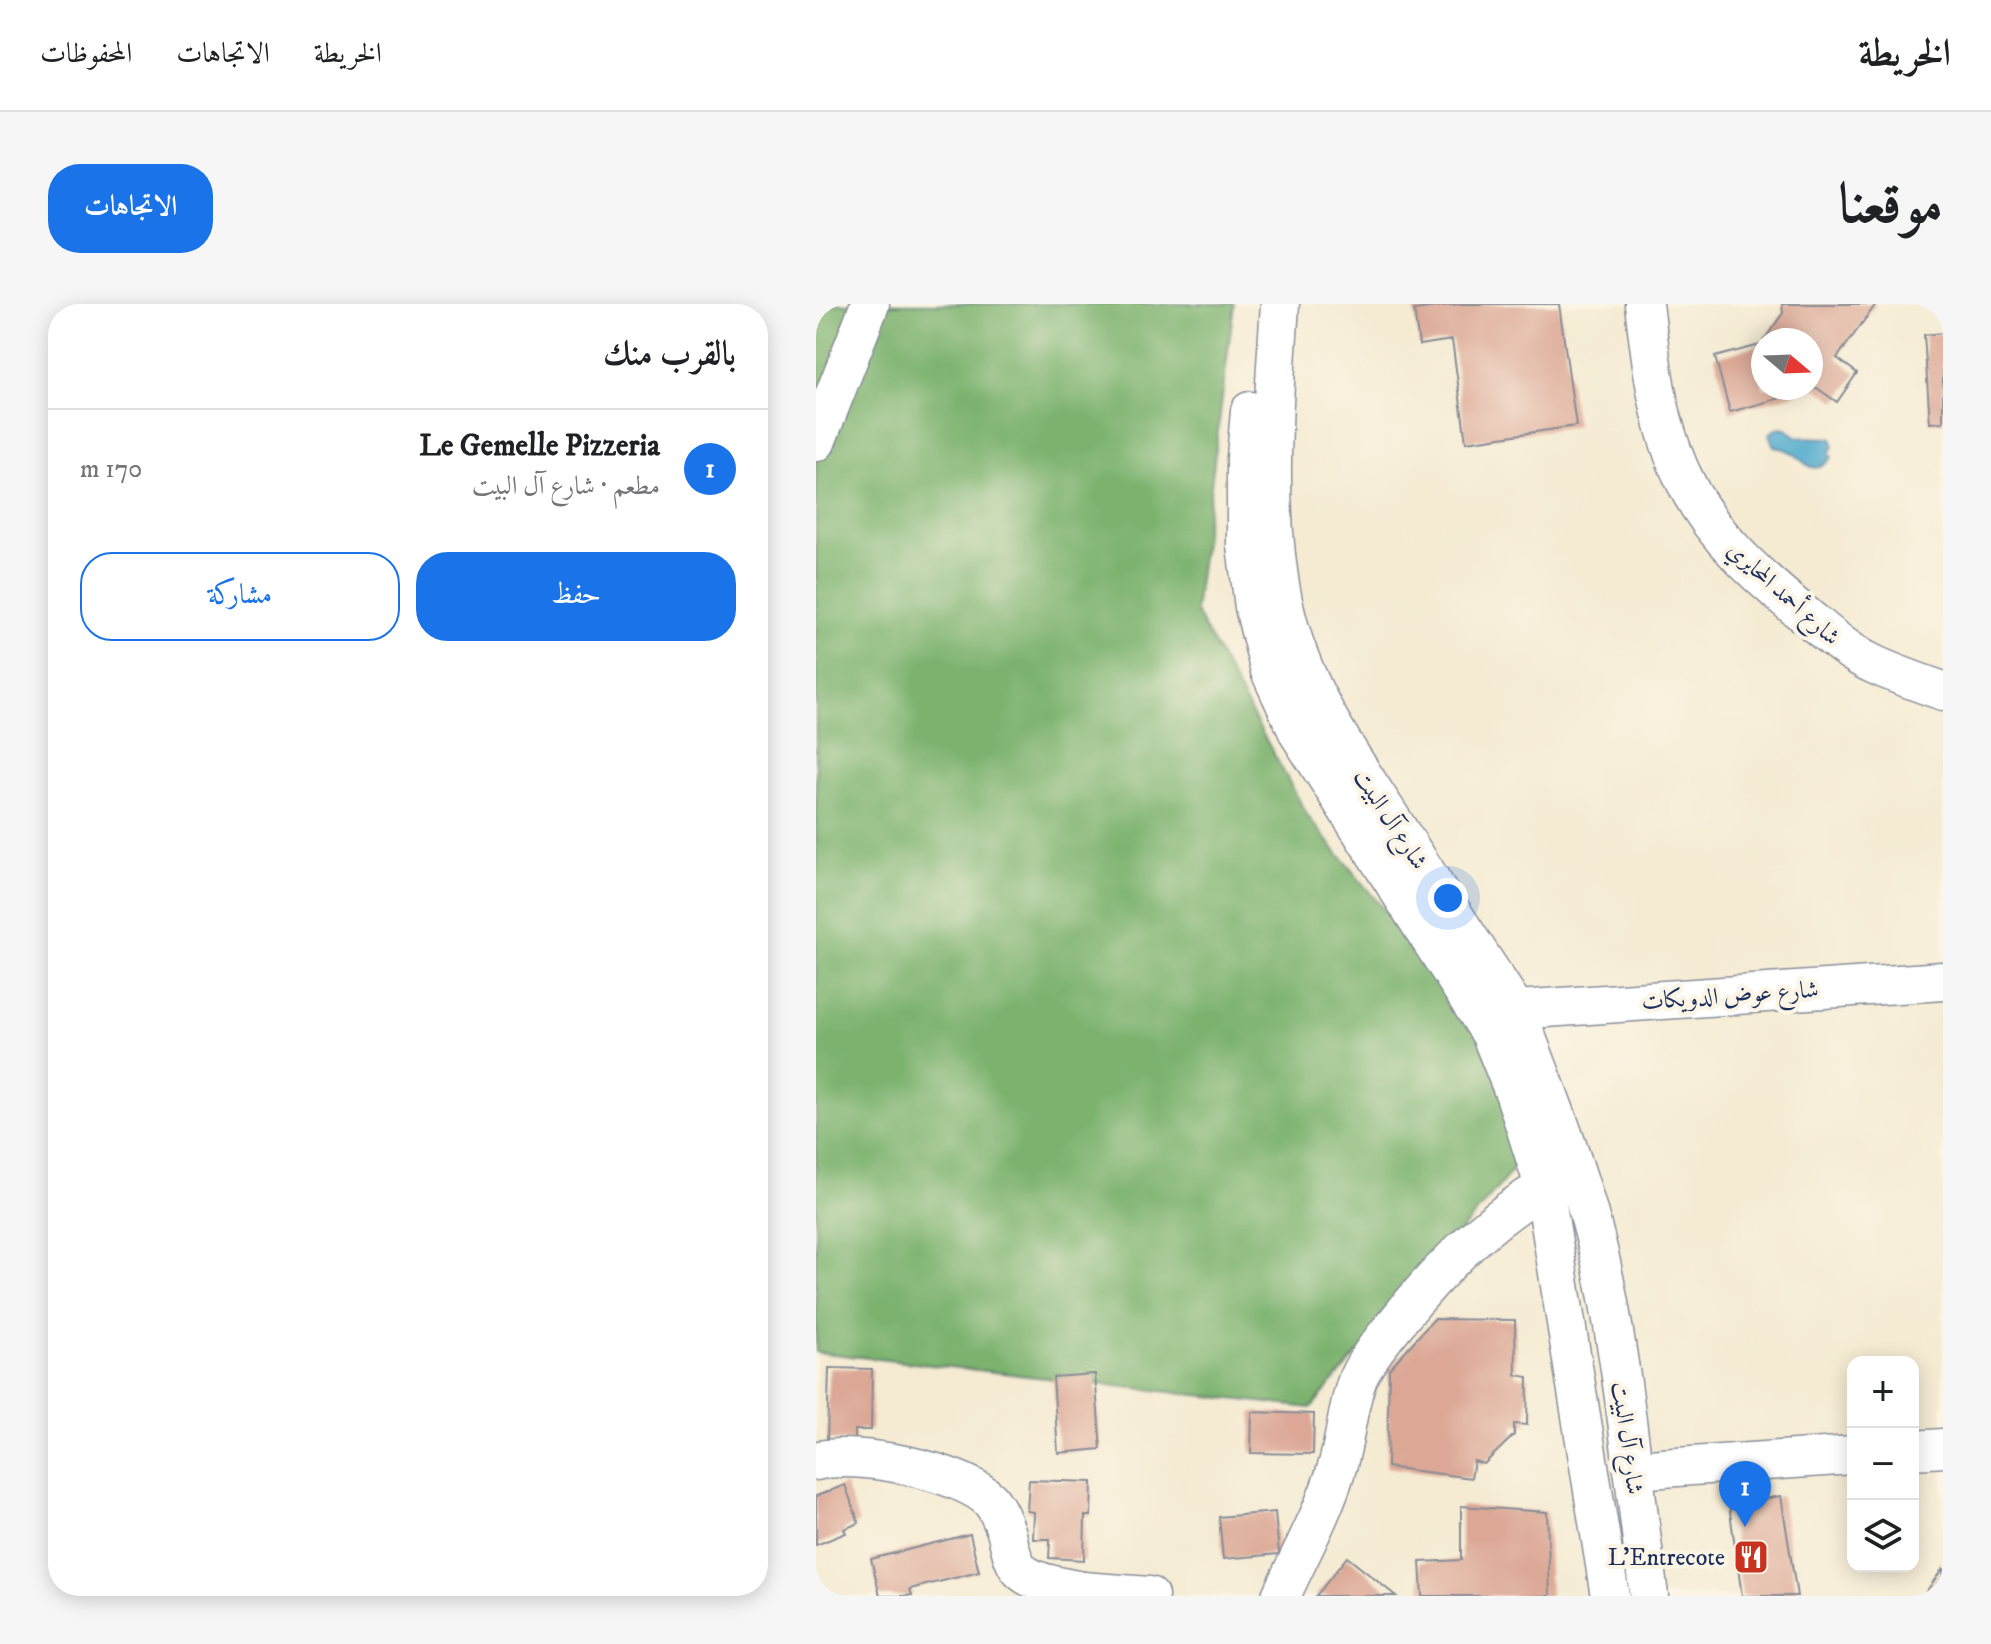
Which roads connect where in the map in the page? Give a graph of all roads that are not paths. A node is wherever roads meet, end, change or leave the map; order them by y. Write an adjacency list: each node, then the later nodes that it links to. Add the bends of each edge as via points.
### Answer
1 (870, 304): 5 (street)
2 (1258, 304): 9 (street, شارع آل البيت, via 1246,457 1246,545 1270,671 1299,734 1490,1033)
3 (1280, 304): 8 (street, شارع آل البيت, via 1275,532 1283,601 1300,658 1324,715)
4 (1644, 304): 6 (street, شارع أحمد المحايري, via 1661,414 1673,453 1685,482 1727,545 1847,650)
5 (816, 442)
6 (1943, 691)
7 (1943, 981): 8 (street, شارع عوض الدويكات)
8 (1516, 1010): 9 (street, شارع آل البيت)
9 (1559, 1179): 14 (street, شارع آل البيت, via 1599,1257); 17 (street, via 1456,1254 1376,1348 1358,1378 1329,1490); 18 (street, شارع آل البيت)
10 (1943, 1448): 11 (street)
11 (1919, 1450)
12 (1847, 1455): 14 (street)
13 (816, 1461): 15 (street, via 845,1456 886,1462 970,1486 999,1512 1017,1566 1036,1580)
14 (1633, 1470): 19 (street, شارع آل البيت)
15 (1074, 1594): 16 (street)
16 (1149, 1596)
17 (1281, 1596)
18 (1610, 1596)
19 (1649, 1596)

